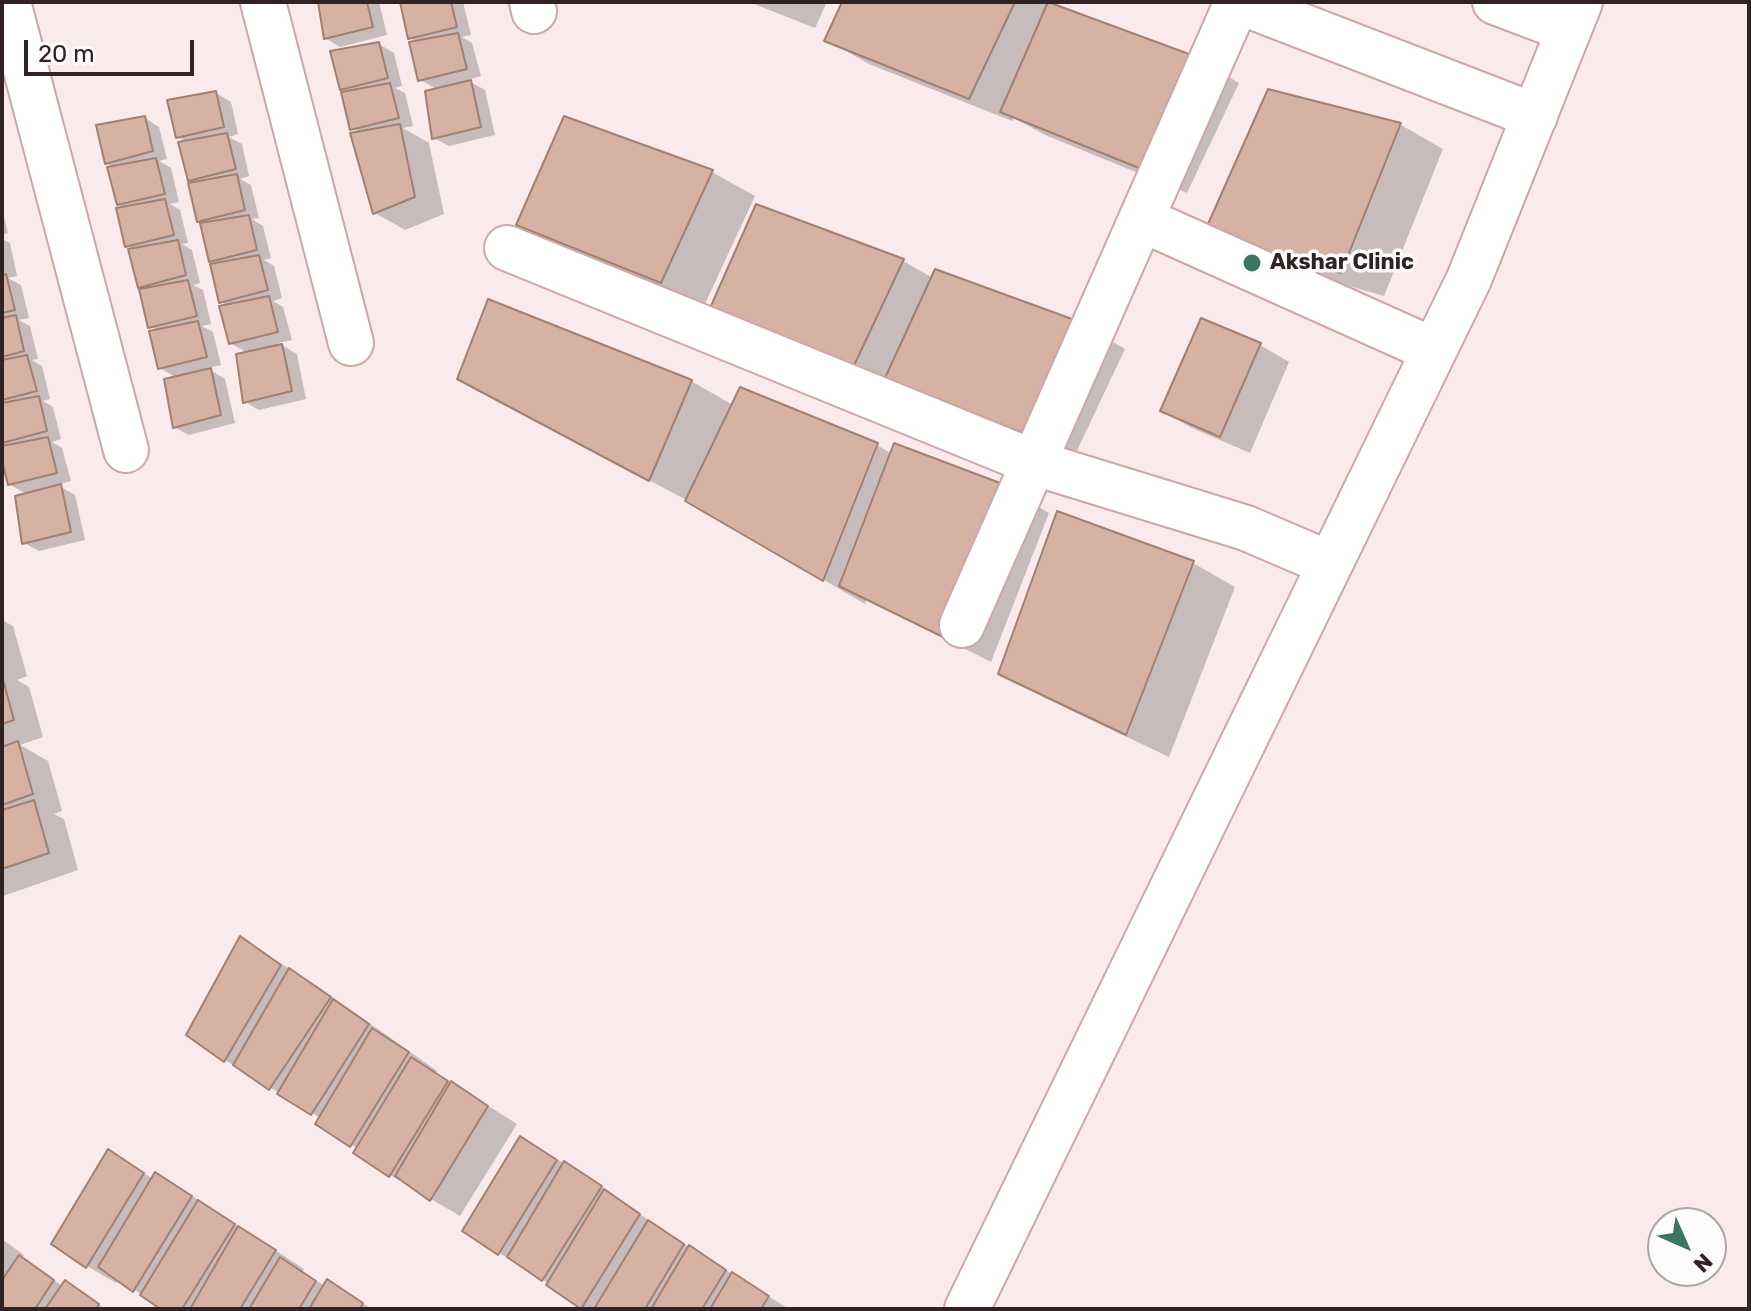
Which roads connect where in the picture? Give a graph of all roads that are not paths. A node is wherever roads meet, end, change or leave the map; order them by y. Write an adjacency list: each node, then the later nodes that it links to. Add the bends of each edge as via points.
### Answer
1 (8, 2): 11 (street)
2 (263, 2): 9 (street)
3 (1238, 2): 6 (street); 7 (street)
4 (1495, 2): 5 (street)
5 (1574, 16): 6 (street)
6 (1535, 116): 10 (street, via 1469,279)
7 (1141, 219): 10 (street); 12 (street)
8 (507, 248): 12 (street)
9 (351, 343)
10 (1433, 350): 13 (street)
11 (126, 450)
12 (1035, 463): 13 (street, via 1246,528); 14 (street)
13 (1330, 564): 15 (street)
14 (962, 625)
15 (967, 1309)

